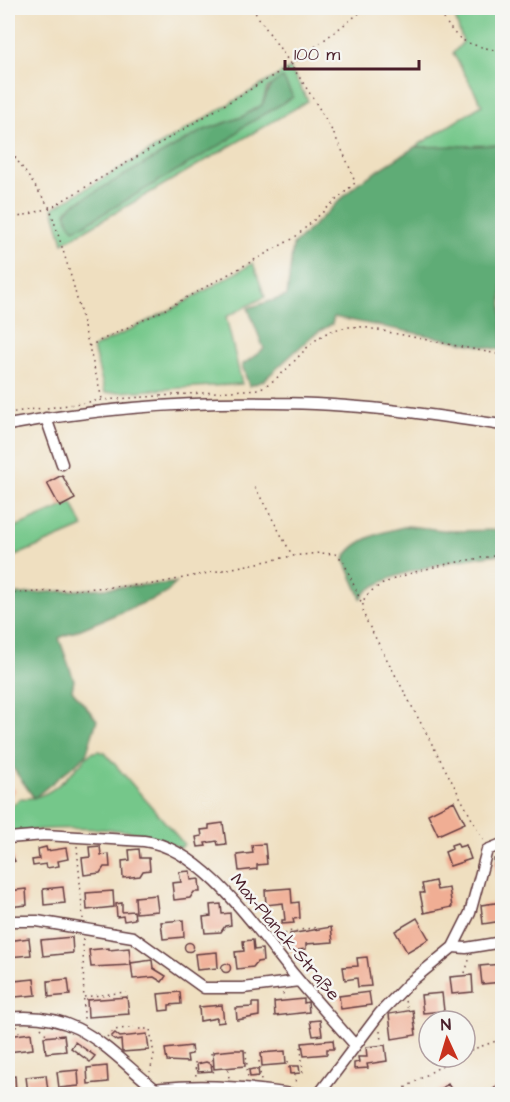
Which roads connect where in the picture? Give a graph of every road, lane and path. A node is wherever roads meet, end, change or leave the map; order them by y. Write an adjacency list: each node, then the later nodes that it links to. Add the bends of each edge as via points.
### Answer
1 (252, 8): 5 (path)
2 (366, 8): 5 (path)
3 (438, 8): 4 (path, via 451,32 463,42)
4 (502, 52)
5 (291, 65): 7 (path); 9 (path, via 355,183 294,238)
6 (8, 147): 7 (path)
7 (50, 208): 8 (path); 9 (path)
8 (8, 220)
9 (89, 346): 11 (path)
10 (502, 355): 11 (path, via 342,325 326,332 259,389)
11 (102, 400): 12 (path)
12 (8, 413)
13 (46, 418): 14 (street); 15 (street, via 194,404 277,402 423,413); 16 (street)
14 (8, 425)
15 (502, 425)
16 (62, 464)
17 (255, 487): 19 (path)
18 (502, 555): 21 (path, via 389,581 368,594)
19 (292, 556): 20 (path, via 154,584); 21 (path, via 335,554 343,560)
20 (8, 594)
21 (363, 604): 24 (path, via 366,620)
22 (8, 838): 29 (street, Max-Planck-Straße, via 45,835 152,842 191,861 222,886)
23 (502, 844): 24 (street)
24 (487, 850): 30 (street, via 470,913)
25 (8, 921): 33 (street, via 37,921 133,936 204,988)
26 (319, 927): 27 (path, via 287,932)
27 (281, 939): 29 (street)
28 (502, 942): 31 (street)
29 (271, 946): 33 (street, Max-Planck-Straße)
30 (453, 947): 31 (street); 43 (street, via 409,983)
31 (468, 948): 32 (path, via 470,960)
32 (465, 973)
33 (299, 981): 43 (street, Max-Planck-Straße)
34 (126, 992): 35 (path)
35 (83, 998)
36 (8, 1018): 42 (street, via 57,1018 81,1029)
37 (36, 1026): 40 (path)
38 (134, 1028): 42 (path, via 114,1030)
39 (139, 1029): 53 (path, via 150,1029 154,1055)
40 (46, 1034)
41 (502, 1039): 45 (path)
42 (100, 1044): 53 (street)
43 (355, 1045): 61 (street)
44 (301, 1047): 52 (path)
45 (477, 1048)
46 (246, 1051): 56 (path)
47 (211, 1053): 54 (path)
48 (259, 1061): 57 (path)
49 (288, 1061): 60 (path, via 290,1075 295,1075)
50 (195, 1062): 55 (path)
51 (437, 1069): 62 (path)
52 (303, 1075)
53 (150, 1084): 55 (street); 58 (street)
54 (215, 1086): 55 (street); 56 (street)
55 (197, 1087)
56 (249, 1087): 57 (street)
57 (262, 1090): 59 (street)
58 (123, 1095)
59 (291, 1095)
60 (296, 1095)
61 (319, 1095)
62 (395, 1095)

